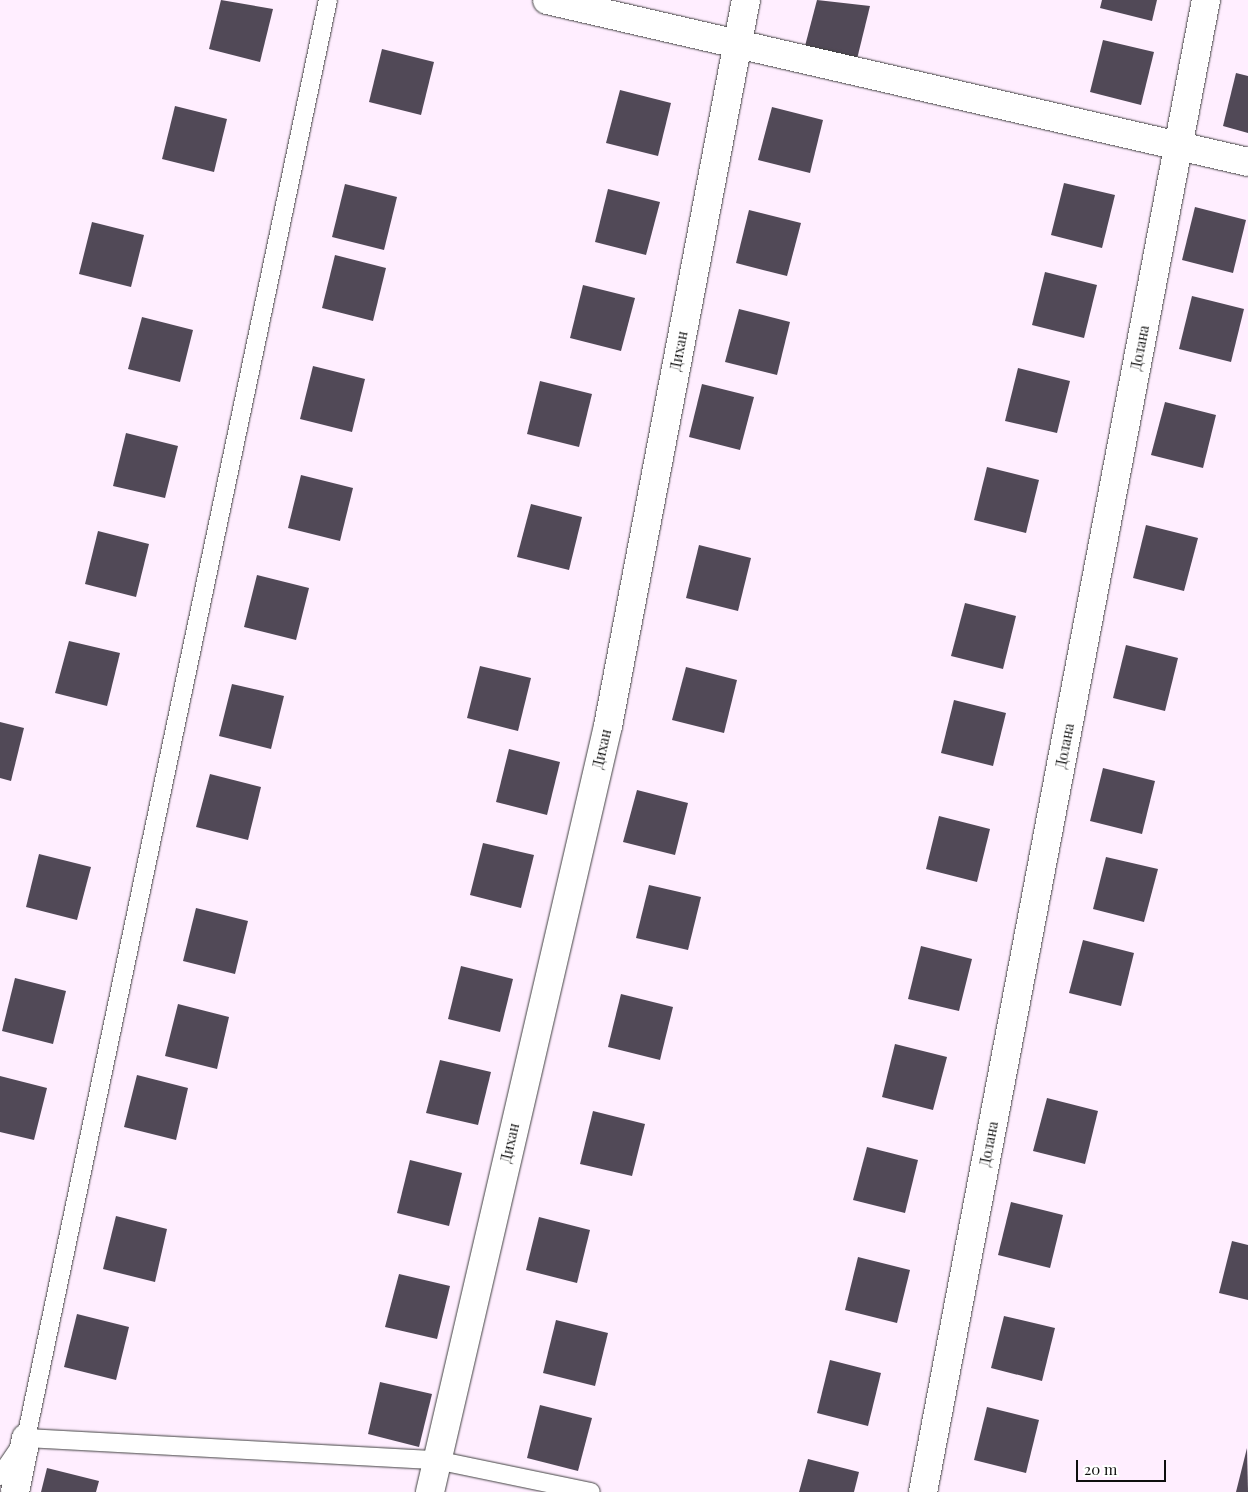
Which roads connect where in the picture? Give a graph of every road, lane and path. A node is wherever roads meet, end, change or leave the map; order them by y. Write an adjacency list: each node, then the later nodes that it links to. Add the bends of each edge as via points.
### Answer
1 (328, 0): 8 (lane)
2 (547, 0): 5 (street)
3 (746, 0): 5 (street, Дихан)
4 (1206, 0): 6 (street, Долана)
5 (737, 45): 6 (street); 9 (street, Дихан, via 608,726)
6 (1178, 148): 7 (street); 14 (street, Долана)
7 (1248, 162)
8 (26, 1438): 9 (lane); 10 (lane); 11 (street)
9 (436, 1460): 12 (street, Дихан); 13 (lane)
10 (0, 1476)
11 (14, 1492)
12 (430, 1492)
13 (591, 1492)
14 (923, 1492)

